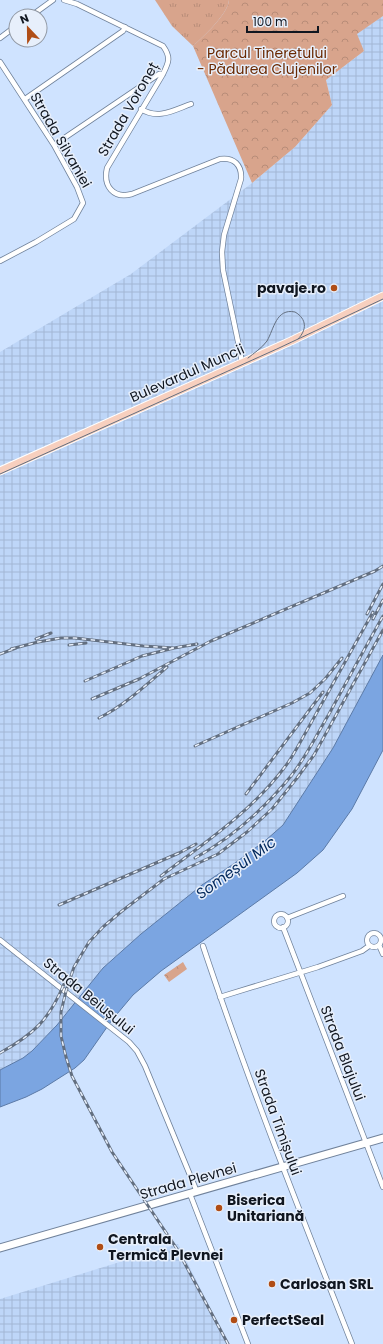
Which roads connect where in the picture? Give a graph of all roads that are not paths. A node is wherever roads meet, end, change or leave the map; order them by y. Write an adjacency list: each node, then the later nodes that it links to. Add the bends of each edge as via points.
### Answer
1 (53, 0): 3 (street)
2 (64, 0): 4 (street, Strada Voroneț)
3 (42, 8)
4 (125, 27): 6 (street, Strada Voroneț, via 163,46 169,58); 7 (street, via 123,31)
5 (0, 62): 7 (street, Strada Silvaniei)
6 (163, 74): 9 (street, Strada Voroneț); 10 (street, via 159,74)
7 (25, 99): 10 (street, Strada Silvaniei)
8 (191, 104): 9 (street, via 166,114 156,115)
9 (141, 109): 13 (street, Strada Voroneț, via 107,168 105,175 108,186 116,194 132,194 220,159 232,159 240,168 241,180 224,235 222,252 223,270)
10 (54, 144): 11 (street, Strada Silvaniei, via 83,202 74,219)
11 (0, 261)
12 (383, 296): 13 (main road, Bulevardul Muncii)
13 (242, 363): 14 (main road, Bulevardul Muncii)
14 (0, 472)
15 (343, 896): 16 (street, Strada Blajului)
16 (287, 918): 17 (street); 17 (street, Strada Blajului, via 281,914 274,919 277,927)
17 (283, 927): 23 (street, Strada Blajului)
18 (0, 940): 29 (street, Strada Beiușului, via 129,1042 137,1052 145,1066)
19 (379, 945): 21 (street); 21 (street, via 379,936 372,933 367,939); 22 (street)
20 (203, 946): 24 (street, Strada Timișului)
21 (369, 946): 23 (street, via 362,951)
22 (383, 954)
23 (301, 973): 24 (street); 26 (street, Strada Blajului)
24 (220, 997): 27 (street, Strada Timișului)
25 (383, 1138): 26 (main road, Strada Plevnei)
26 (366, 1143): 27 (main road, Strada Plevnei); 28 (street, Strada Blajului)
27 (282, 1167): 29 (main road, Strada Plevnei); 32 (street, Strada Timișului)
28 (383, 1187)
29 (194, 1193): 30 (main road, Strada Plevnei); 31 (street, Strada Beiușului)
30 (0, 1248)
31 (248, 1344)
32 (352, 1344)

